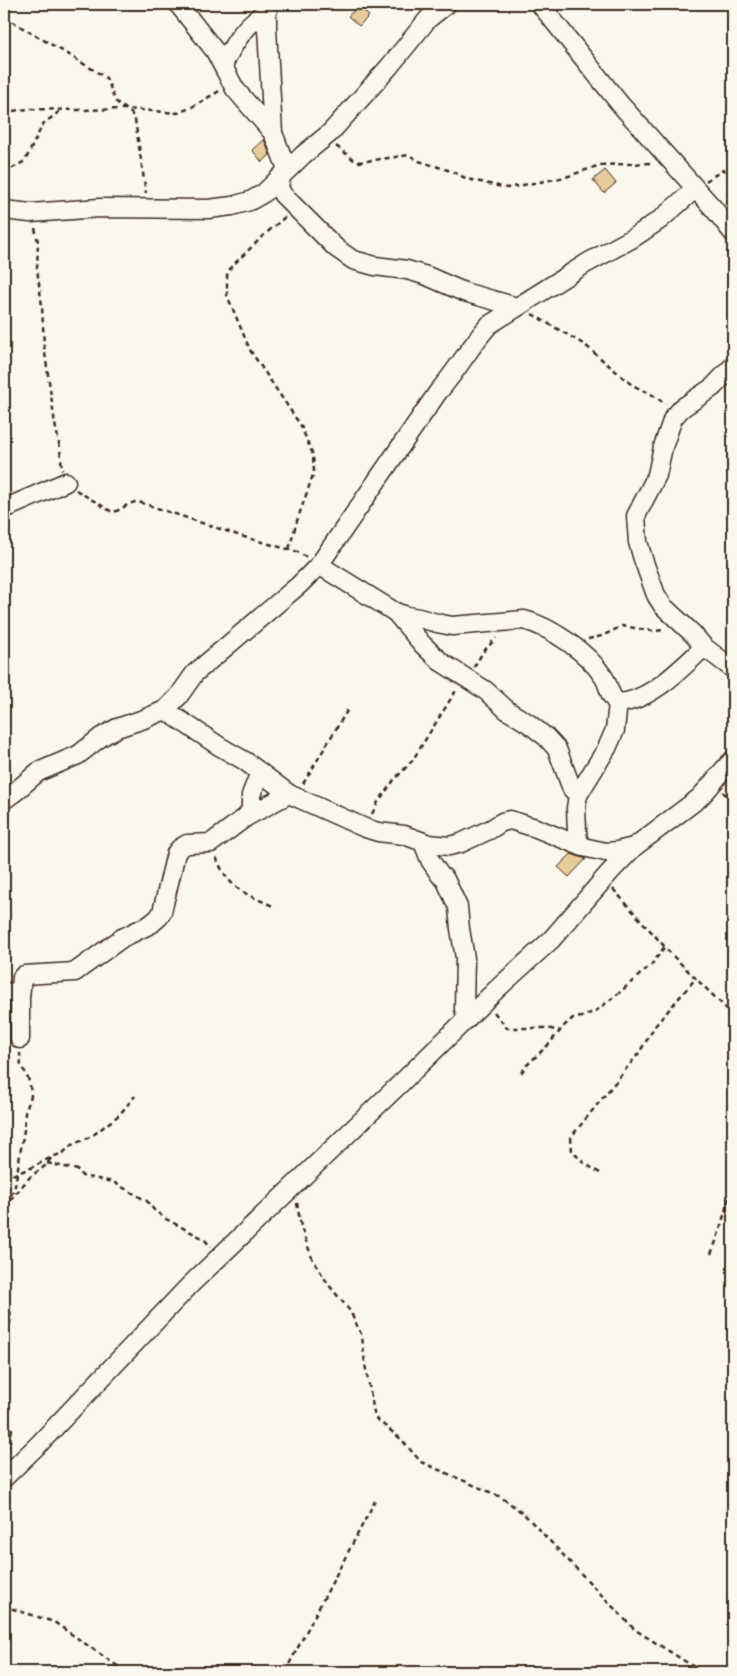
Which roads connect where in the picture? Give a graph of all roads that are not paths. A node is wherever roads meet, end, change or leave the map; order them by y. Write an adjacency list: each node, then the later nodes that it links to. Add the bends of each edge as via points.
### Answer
1 (178, 4): 5 (street)
2 (447, 4): 7 (street, via 428,19 324,138)
3 (540, 4): 8 (street, via 620,104)
4 (268, 8): 5 (street, via 242,31); 6 (street)
5 (223, 65): 6 (street, via 235,89)
6 (273, 133): 7 (street)
7 (284, 173): 9 (street, via 250,201 232,206 208,209 100,208 30,213); 11 (street, via 279,188 336,248 352,260 407,270 464,292)
8 (695, 189): 10 (street); 11 (street, via 661,219)
9 (4, 210)
10 (733, 233)
11 (517, 307): 15 (street, via 489,325 480,335)
12 (733, 366): 17 (street, via 713,387 677,412 663,447 657,475 636,516 642,559 656,595)
13 (66, 482): 14 (street)
14 (4, 509)
15 (316, 569): 16 (street); 20 (street, via 195,673)
16 (395, 612): 19 (street, via 452,626 524,620 535,623 568,642 596,666 605,678 611,697); 23 (street, via 441,662 485,690 508,711 546,737 557,749 572,789)
17 (704, 647): 18 (street); 19 (street, via 659,686 634,700)
18 (733, 669)
19 (618, 703): 23 (street, via 615,730)
20 (165, 710): 22 (street); 25 (street, via 117,728 78,755 38,772)
21 (733, 760): 29 (street, via 698,799)
22 (260, 772): 24 (street); 26 (street)
23 (578, 794): 28 (street, via 577,831)
24 (292, 795): 26 (street); 27 (street, via 365,828)
25 (4, 800)
26 (246, 817): 30 (street, via 211,844 186,844 180,848 162,912 152,924 122,938 75,972 24,975)
27 (423, 842): 28 (street, via 454,846 510,820); 31 (street, via 458,907 465,958 464,1009)
28 (583, 847): 29 (street, via 606,852)
29 (634, 847): 31 (street, via 551,940)
30 (12, 993): 32 (street)
31 (467, 1019): 33 (street, via 216,1260)
32 (20, 1039)
33 (4, 1478)

